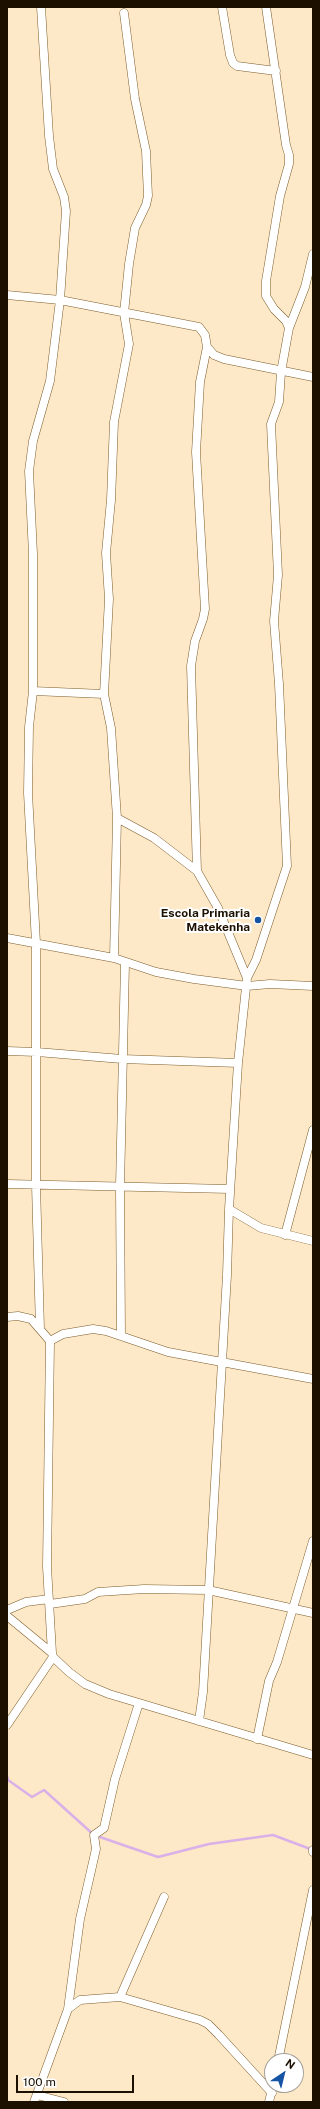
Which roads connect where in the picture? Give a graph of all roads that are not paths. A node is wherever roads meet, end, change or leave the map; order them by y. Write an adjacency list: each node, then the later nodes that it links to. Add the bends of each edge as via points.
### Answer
1 (41, 7): 8 (street, via 53,169 64,197 66,211)
2 (222, 7): 5 (street, via 233,62 237,66)
3 (266, 7): 5 (street)
4 (124, 13): 9 (street, via 135,99 146,151 148,196 135,228)
5 (276, 71): 10 (street, via 289,164 280,196 266,281 266,296)
6 (313, 254): 10 (street, via 305,287)
7 (7, 295): 8 (street)
8 (60, 300): 9 (street); 14 (street, via 50,381 33,441 29,471 33,554)
9 (124, 313): 11 (street, via 199,327 205,335); 15 (street, via 129,344 114,422 106,552 109,599)
10 (289, 328): 12 (street)
11 (207, 348): 12 (street, via 224,360); 17 (street, via 200,382 196,452 204,609 191,666)
12 (281, 372): 13 (street); 22 (street, via 280,402 271,424 278,575 274,621 287,866)
13 (313, 377)
14 (33, 691): 15 (street); 19 (street, via 29,727 28,793)
15 (104, 694): 16 (street, via 111,728)
16 (117, 818): 17 (street, via 154,838); 20 (street)
17 (197, 871): 22 (street, via 218,908)
18 (7, 938): 19 (street)
19 (36, 943): 20 (street); 25 (street)
20 (114, 958): 21 (street)
21 (125, 963): 22 (street, via 194,979); 26 (street)
22 (247, 982): 23 (street); 27 (street)
23 (313, 986)
24 (7, 1051): 25 (street)
25 (37, 1052): 26 (street); 30 (street)
26 (122, 1059): 27 (street); 31 (street)
27 (238, 1063): 32 (street)
28 (313, 1130): 34 (street)
29 (7, 1184): 30 (street)
30 (36, 1185): 31 (street); 37 (street)
31 (120, 1187): 32 (street); 38 (street)
32 (230, 1189): 33 (street)
33 (228, 1209): 34 (street, via 261,1228); 40 (street)
34 (285, 1236): 35 (street)
35 (313, 1242)
36 (7, 1317): 37 (street, via 26,1317)
37 (40, 1329): 39 (street)
38 (121, 1336): 39 (street, via 93,1329 63,1334); 40 (street, via 168,1352)
39 (50, 1341): 44 (street)
40 (222, 1362): 41 (street); 43 (street)
41 (313, 1379)
42 (313, 1541): 45 (street)
43 (208, 1590): 44 (street, via 144,1589 98,1592 86,1599); 45 (street); 51 (street, via 203,1692)
44 (49, 1602): 46 (street, via 26,1602); 49 (street)
45 (293, 1608): 47 (street); 53 (street, via 269,1681)
46 (7, 1610)
47 (313, 1613)
48 (7, 1616): 49 (street)
49 (53, 1655): 50 (street, via 68,1672 85,1684); 52 (street)
50 (139, 1703): 51 (street); 58 (street, via 115,1778 104,1828 94,1835 96,1849 80,1920)
51 (199, 1720): 53 (street)
52 (7, 1725)
53 (257, 1739): 54 (street)
54 (313, 1755)
55 (313, 1890): 59 (street)
56 (164, 1897): 57 (street)
57 (120, 1996): 58 (street, via 80,2000); 60 (street, via 208,2024)
58 (68, 2009): 61 (street)
59 (280, 2053)
60 (264, 2081)
61 (35, 2098): 62 (street)
62 (64, 2102)

